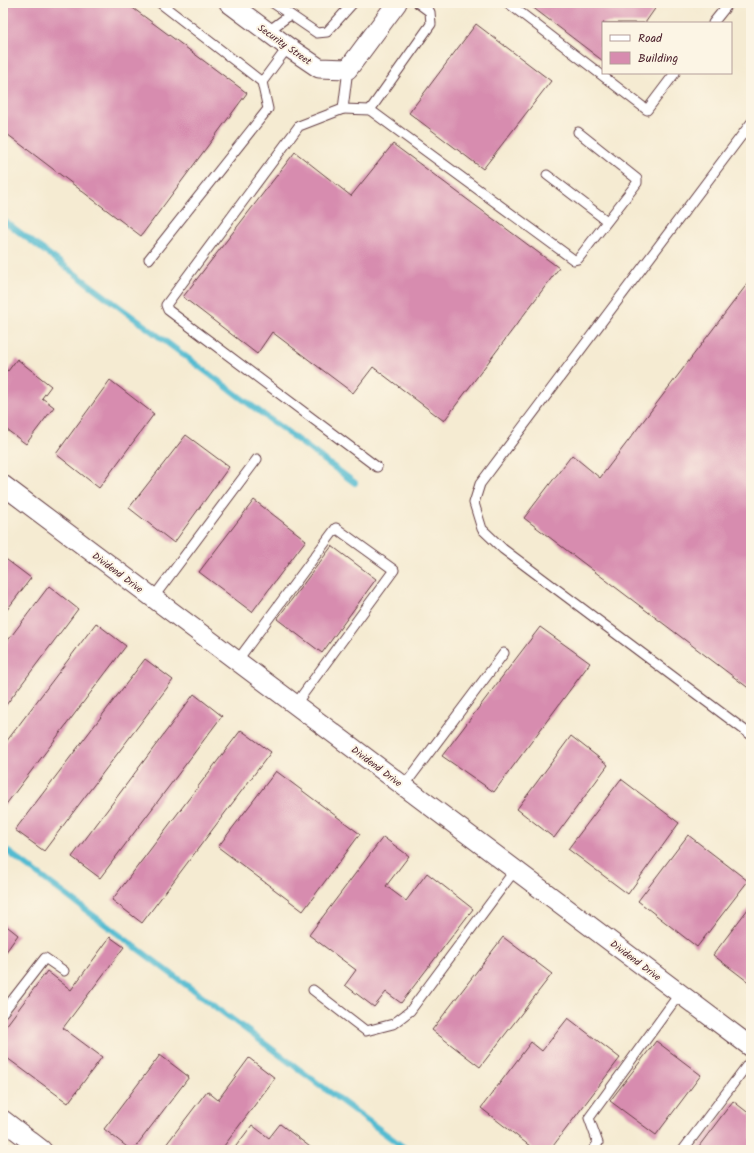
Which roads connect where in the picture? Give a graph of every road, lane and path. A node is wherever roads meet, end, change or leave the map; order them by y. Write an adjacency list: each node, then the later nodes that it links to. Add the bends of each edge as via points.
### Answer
1 (160, 3): 15 (lane)
2 (229, 3): 11 (street, Security Street)
3 (273, 3): 9 (lane)
4 (353, 3): 9 (lane, via 327,32 317,34)
5 (418, 3): 17 (lane, via 430,12 431,24)
6 (508, 3): 14 (lane, via 647,110)
7 (729, 3): 10 (lane)
8 (395, 4): 13 (street)
9 (290, 15): 11 (lane)
10 (714, 22)
11 (267, 32): 12 (street, Security Street)
12 (288, 47): 13 (street, Security Street, via 319,68); 15 (lane)
13 (348, 69): 16 (lane)
14 (674, 74)
15 (262, 82): 22 (lane, via 268,109)
16 (342, 109): 17 (lane); 24 (lane, via 299,126 166,305 168,310)
17 (370, 110): 21 (lane, via 570,259 578,259)
18 (751, 123): 30 (lane, via 480,484 474,503 482,528 503,549)
19 (578, 132): 21 (lane, via 637,179 637,183)
20 (547, 175): 21 (lane)
21 (607, 221)
22 (148, 259)
23 (257, 459): 26 (lane)
24 (377, 467)
25 (3, 485): 26 (street, Dividend Drive)
26 (153, 598): 28 (street, Dividend Drive)
27 (504, 653): 31 (lane)
28 (237, 661): 29 (street, Dividend Drive); 29 (lane, via 336,528 394,570)
29 (295, 705): 31 (street, Dividend Drive)
30 (751, 735)
31 (404, 786): 32 (street, Dividend Drive)
32 (515, 870): 34 (lane, via 410,1011 393,1024 366,1031); 35 (street, Dividend Drive)
33 (64, 971): 36 (lane, via 45,958)
34 (313, 990)
35 (680, 993): 37 (street, Dividend Drive); 41 (lane, via 589,1118 598,1143)
36 (3, 1012)
37 (751, 1047)
38 (751, 1060): 42 (lane)
39 (3, 1120): 40 (street)
40 (42, 1150)
41 (593, 1150)
42 (683, 1150)

